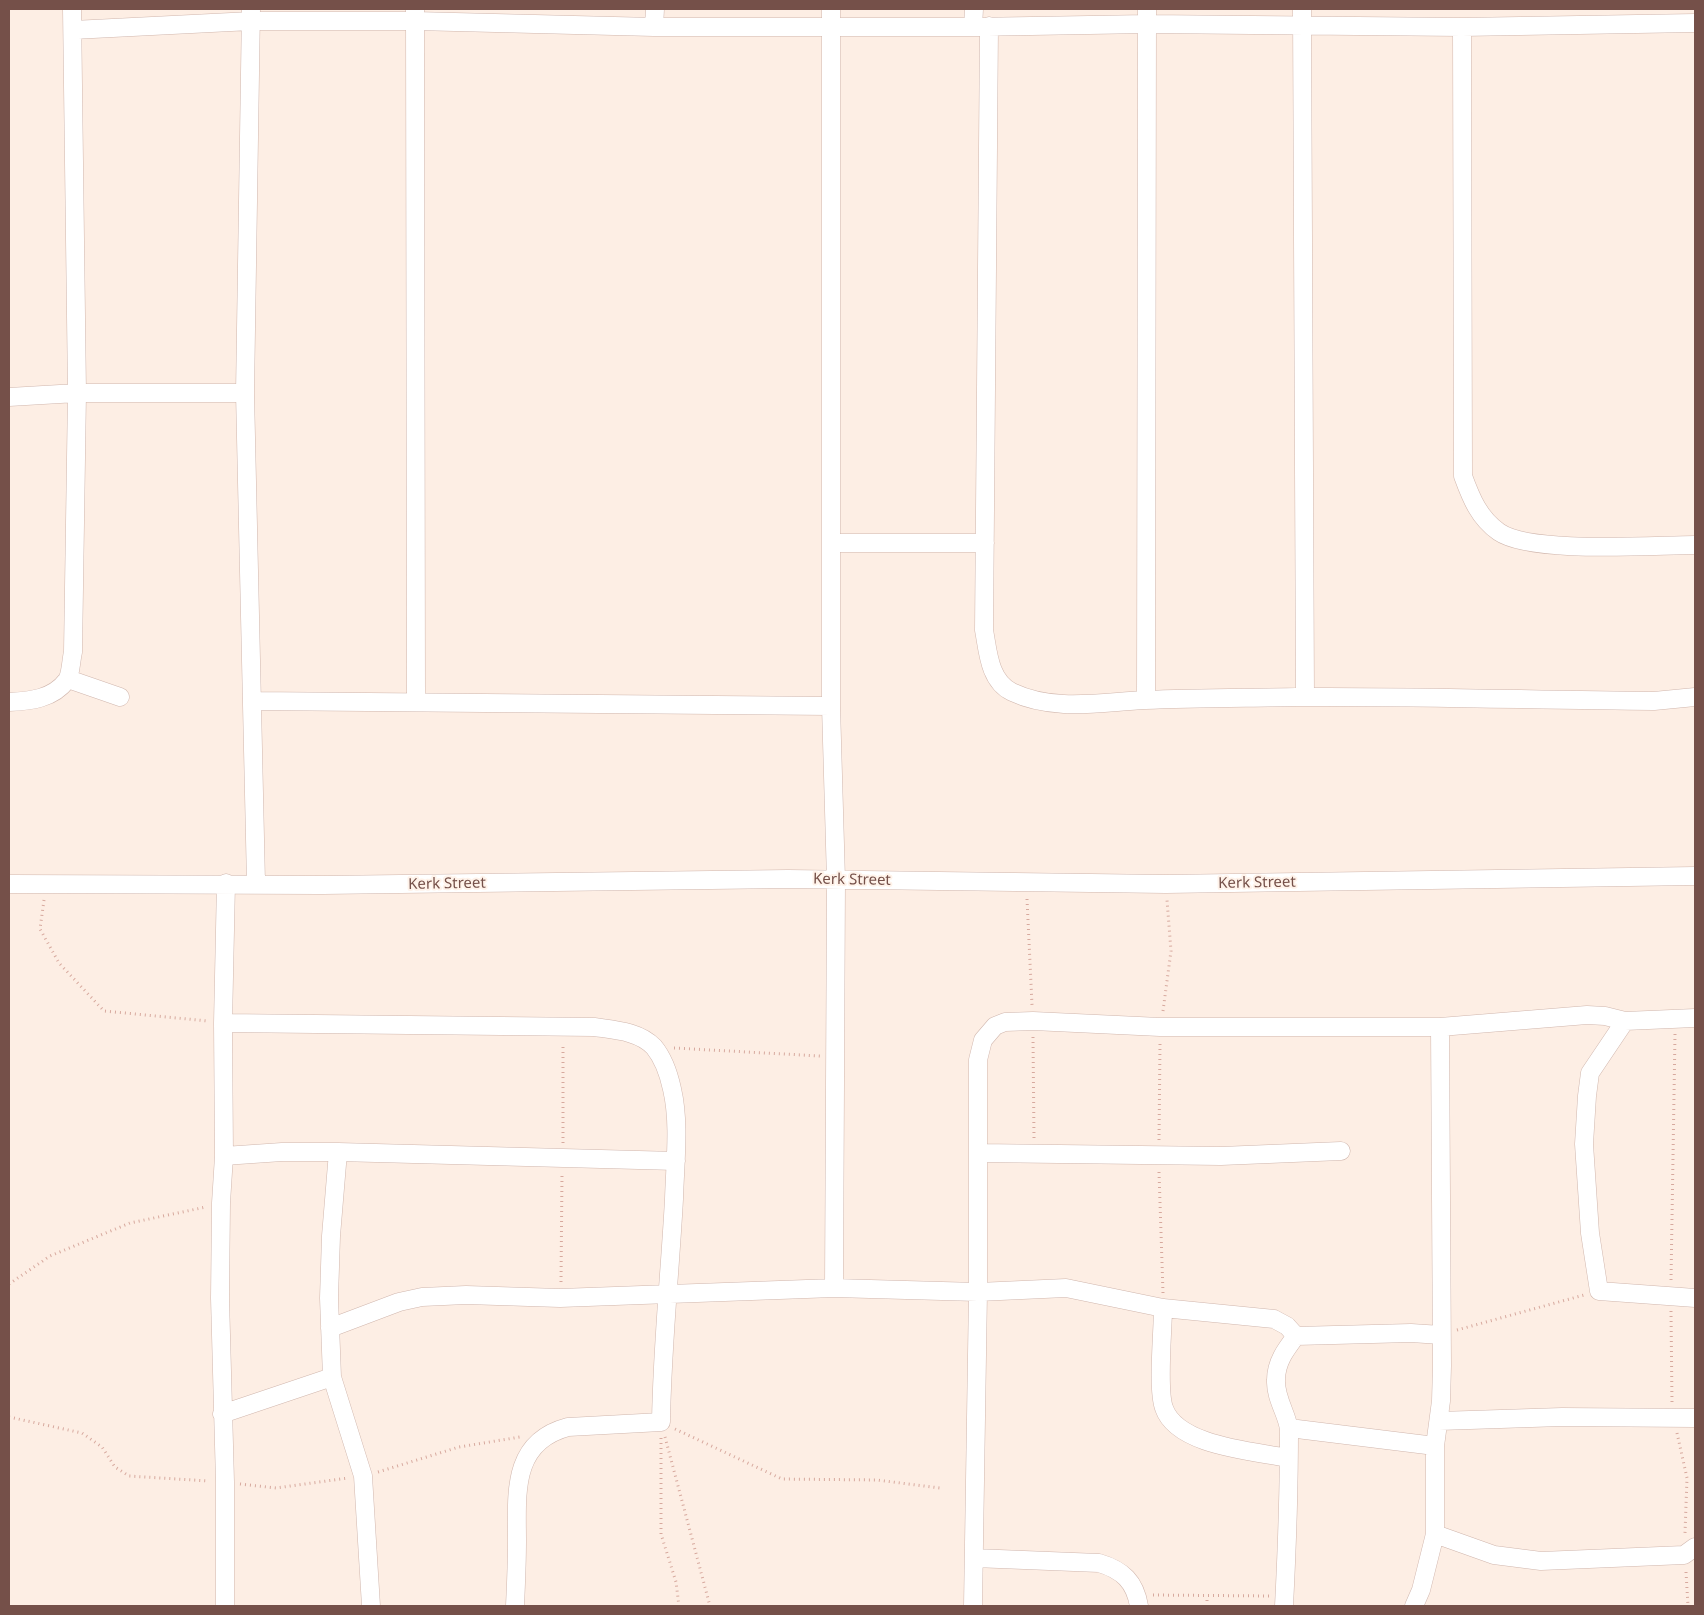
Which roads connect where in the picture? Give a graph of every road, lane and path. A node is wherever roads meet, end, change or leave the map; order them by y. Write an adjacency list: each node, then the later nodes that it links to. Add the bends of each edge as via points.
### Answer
1 (72, 9): 13 (street)
2 (655, 9): 11 (street)
3 (974, 9): 10 (street)
4 (251, 15): 5 (street); 13 (street); 15 (street)
5 (415, 15): 11 (street); 27 (street)
6 (1147, 16): 8 (street); 10 (street); 24 (street)
7 (831, 17): 10 (street); 11 (street); 17 (street)
8 (1302, 17): 12 (street); 22 (street)
9 (1695, 23): 12 (street)
10 (981, 26): 18 (street)
11 (654, 27)
12 (1462, 28): 19 (street, via 1463,476 1471,498 1484,520 1501,533 1518,540 1552,546)
13 (73, 30): 14 (street)
14 (77, 393): 15 (street); 16 (street); 20 (street, via 73,652)
15 (245, 393): 25 (street)
16 (9, 397)
17 (832, 543): 18 (street); 28 (street)
18 (985, 543): 24 (street, via 984,630 991,667 998,681 1010,691 1038,702 1072,705)
19 (1695, 545)
20 (68, 679): 21 (street); 26 (street, via 51,695)
21 (120, 697)
22 (1305, 697): 23 (street, via 1654,701); 24 (street)
23 (1695, 697)
24 (1146, 700)
25 (252, 701): 27 (street); 32 (street)
26 (9, 702)
27 (416, 702): 28 (street)
28 (831, 706): 30 (street)
29 (1695, 876): 35 (street, Kerk Street)
30 (836, 880): 32 (street, Kerk Street); 35 (street, Kerk Street); 42 (street)
31 (226, 883): 32 (street, Kerk Street); 34 (street, Kerk Street); 38 (street)
32 (256, 883)
33 (9, 884): 34 (street, Kerk Street)
34 (46, 884): 38 (path, via 40,929 58,963 104,1011)
35 (1166, 884): 39 (path, via 1171,951)
36 (1695, 1018): 37 (street)
37 (1625, 1021): 40 (street, via 1587,1015); 52 (street, via 1590,1073 1587,1096 1584,1144 1590,1234)
38 (223, 1023): 41 (street, via 594,1027 639,1036); 46 (street)
39 (1160, 1027): 40 (street); 45 (street, via 1032,1021 1005,1022 995,1026 983,1040 978,1060); 47 (path)
40 (1440, 1027): 58 (street)
41 (654, 1047): 42 (path); 48 (street, via 668,1072 672,1089)
42 (836, 1057): 51 (street)
43 (1341, 1151): 47 (street)
44 (338, 1152): 46 (street); 48 (street); 57 (street, via 331,1236)
45 (978, 1153): 47 (street); 53 (street)
46 (224, 1156): 49 (street)
47 (1159, 1156): 56 (path)
48 (676, 1161): 54 (street)
49 (221, 1203): 50 (path, via 130,1223 50,1256); 61 (street)
50 (9, 1284)
51 (834, 1288): 53 (street); 54 (street)
52 (1599, 1291): 55 (street); 58 (path)
53 (978, 1292): 56 (street, via 1066,1288); 75 (street)
54 (669, 1295): 57 (street, via 422,1297 398,1302); 65 (street)
55 (1695, 1298)
56 (1164, 1308): 59 (street, via 1274,1319 1288,1326); 69 (street, via 1161,1398 1167,1416 1175,1426 1196,1438)
57 (330, 1328): 60 (street)
58 (1441, 1335): 59 (street); 64 (street)
59 (1296, 1336): 66 (street, via 1277,1366 1277,1397)
60 (332, 1377): 61 (street); 70 (street)
61 (222, 1414): 71 (street)
62 (9, 1417): 71 (path, via 82,1433 102,1446 115,1467 128,1476)
63 (1695, 1418): 64 (street)
64 (1439, 1421): 68 (street)
65 (661, 1422): 72 (path, via 782,1479 877,1480); 81 (street, via 568,1427 555,1431 529,1453 519,1473 516,1499); 82 (path, via 661,1534 676,1582); 83 (path)
66 (1289, 1428): 68 (street); 69 (street)
67 (526, 1436): 70 (path, via 459,1447)
68 (1435, 1446): 73 (street)
69 (1287, 1458): 78 (street)
70 (363, 1476): 71 (path, via 276,1488); 80 (street)
71 (225, 1482): 79 (street)
72 (940, 1488)
73 (1436, 1534): 74 (street, via 1494,1555 1541,1561); 86 (street)
74 (1690, 1551): 87 (path)
75 (974, 1558): 77 (street, via 1099,1563 1126,1576); 84 (street)
76 (1207, 1596): 77 (path); 78 (path); 85 (path)
77 (1138, 1601)
78 (1285, 1601)
79 (225, 1606)
80 (372, 1606)
81 (516, 1606)
82 (679, 1606)
83 (710, 1606)
84 (973, 1606)
85 (1207, 1606)
86 (1414, 1606)
87 (1688, 1606)

